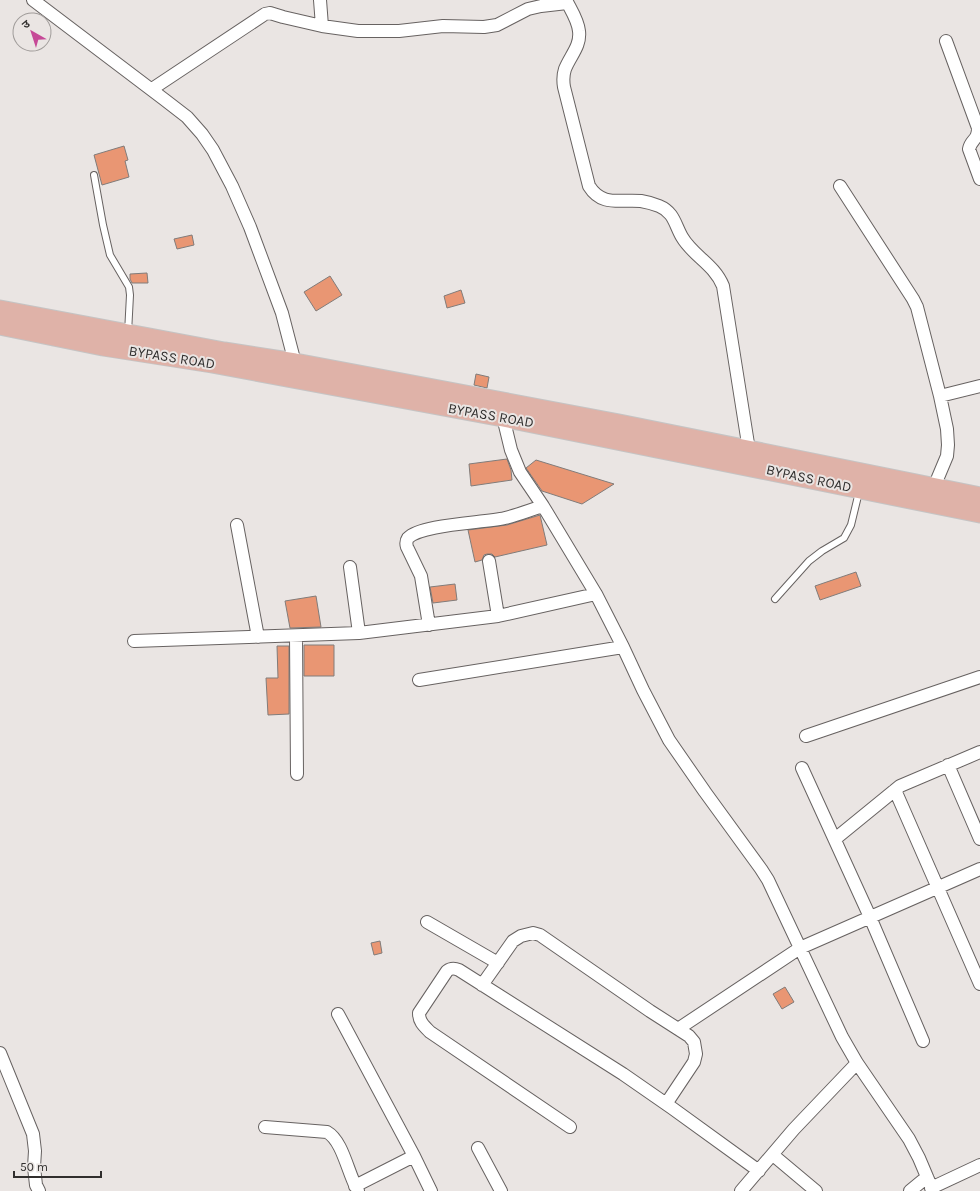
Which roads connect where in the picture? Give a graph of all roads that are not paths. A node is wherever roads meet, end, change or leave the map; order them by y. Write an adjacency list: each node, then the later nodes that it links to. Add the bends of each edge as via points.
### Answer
1 (33, 0): 6 (street)
2 (320, 0): 4 (street)
3 (566, 2): 4 (street, via 528,9 497,24 484,27 443,26 399,31); 17 (street, via 580,31 579,40 565,69 564,87 589,186 600,198 608,201 642,202 660,206 675,220 687,244 719,276 723,286)
4 (322, 26): 6 (street, via 270,13 265,14)
5 (946, 41): 8 (street, via 978,128 977,138 969,149)
6 (152, 89): 13 (street, via 187,117 202,134 232,186 282,313)
7 (94, 175): 12 (lane, via 110,255 129,287)
8 (980, 179)
9 (840, 186): 15 (street, via 915,303)
10 (0, 310): 12 (main road, BYPASS ROAD)
11 (0, 325): 16 (main road, BYPASS ROAD, via 103,346 212,363)
12 (128, 334): 13 (main road, BYPASS ROAD)
13 (295, 363): 17 (main road, BYPASS ROAD)
14 (980, 386): 15 (street)
15 (940, 396): 18 (street, via 948,445 945,462)
16 (503, 417): 19 (main road, BYPASS ROAD); 21 (street, via 511,450 520,472)
17 (749, 450): 18 (main road, BYPASS ROAD)
18 (934, 487): 20 (main road, BYPASS ROAD)
19 (860, 489): 22 (main road, BYPASS ROAD); 27 (lane, via 844,538 809,560)
20 (980, 497)
21 (543, 506): 26 (street); 29 (street, via 505,518 431,528 408,538 407,547 421,576)
22 (980, 513)
23 (237, 524): 32 (street)
24 (489, 561): 28 (street)
25 (350, 567): 30 (street)
26 (596, 594): 28 (street); 34 (street)
27 (775, 599)
28 (498, 616): 29 (street)
29 (429, 625): 30 (street)
30 (359, 633): 31 (street)
31 (296, 636): 32 (street); 41 (street)
32 (258, 637): 33 (street)
33 (134, 641)
34 (623, 647): 36 (street); 49 (street, via 669,740 761,869)
35 (980, 677): 37 (street)
36 (419, 680)
37 (806, 736)
38 (980, 752): 39 (street)
39 (948, 765): 42 (street); 44 (street)
40 (802, 768): 43 (street)
41 (297, 774)
42 (895, 790): 43 (street); 46 (street)
43 (835, 839): 47 (street)
44 (980, 839)
45 (980, 869): 46 (street)
46 (938, 887): 47 (street); 51 (street)
47 (870, 917): 49 (street); 55 (street)
48 (427, 922): 50 (street)
49 (800, 948): 54 (street); 57 (street)
50 (498, 963): 52 (street); 54 (street, via 517,938 532,933 540,935)
51 (980, 984)
52 (482, 985): 58 (street); 60 (street, via 459,970 450,968 419,1014 421,1022 430,1032)
53 (338, 1014): 63 (street)
54 (678, 1029): 58 (street, via 694,1042 696,1054 694,1062)
55 (923, 1041)
56 (0, 1052): 68 (street, via 33,1134 34,1167)
57 (857, 1064): 62 (street, via 794,1129); 66 (street, via 909,1139)
58 (666, 1104): 65 (street)
59 (265, 1127): 67 (street, via 327,1132 333,1135)
60 (570, 1127)
61 (478, 1148): 70 (street)
62 (773, 1155): 65 (street); 72 (street)
63 (414, 1156): 67 (street); 69 (street)
64 (980, 1165): 66 (street)
65 (759, 1170): 71 (street)
66 (930, 1185): 73 (street)
67 (356, 1188)
68 (39, 1191)
69 (431, 1191)
70 (501, 1191)
71 (741, 1191)
72 (816, 1191)
73 (910, 1191)

